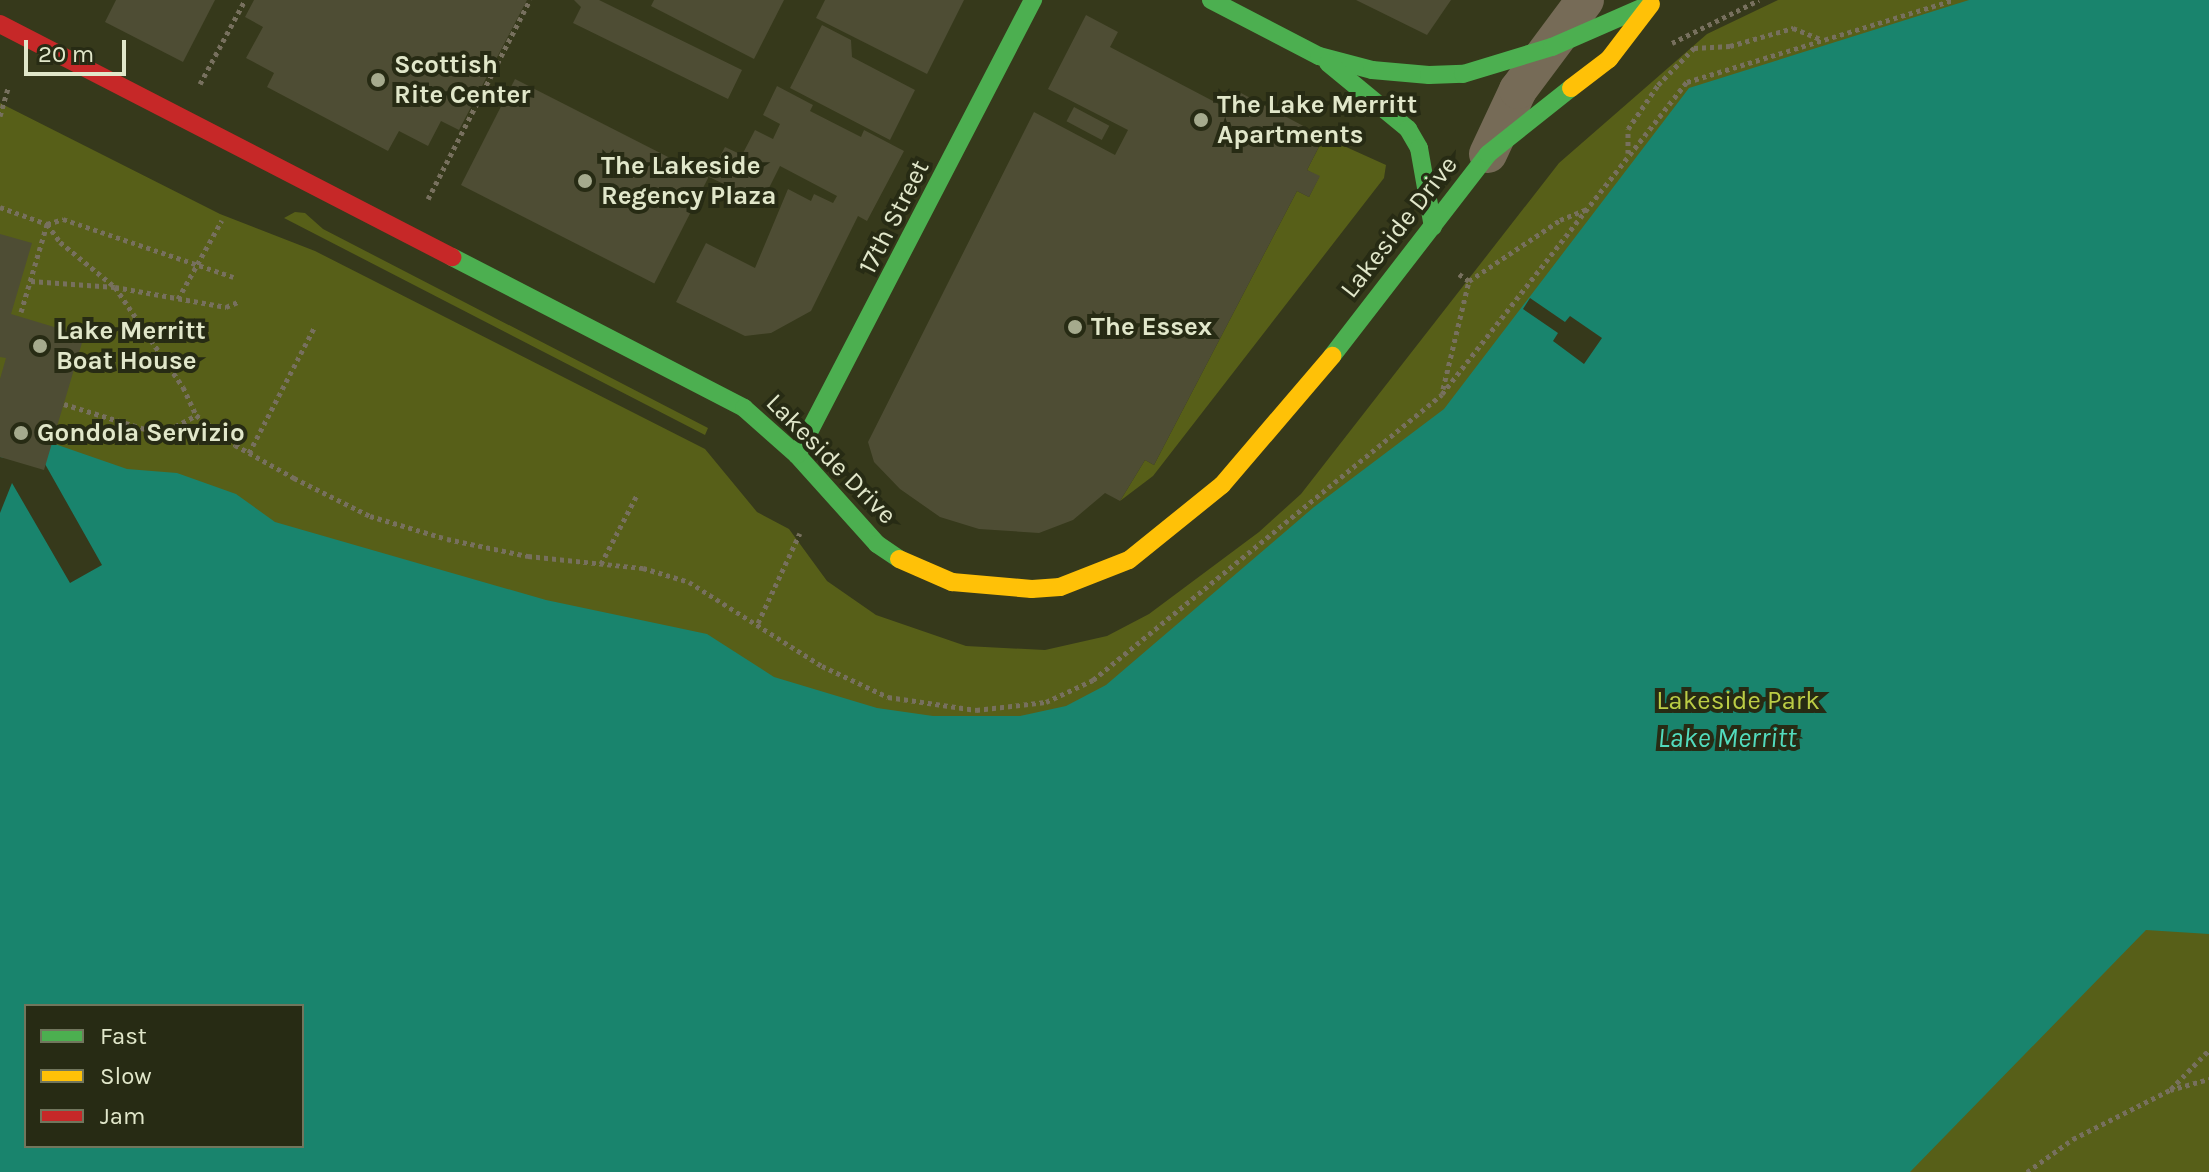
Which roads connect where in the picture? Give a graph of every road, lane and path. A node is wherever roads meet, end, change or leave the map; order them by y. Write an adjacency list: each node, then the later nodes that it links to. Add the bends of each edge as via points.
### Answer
1 (245, 0): 14 (path)
2 (530, 0): 19 (path)
3 (1033, 0): 39 (street, 17th Street)
4 (1211, 0): 13 (street)
5 (1585, 0): 12 (street)
6 (1759, 0): 10 (path)
7 (1954, 0): 11 (path)
8 (1654, 2): 12 (street, Lakeside Drive); 17 (street, Lakeside Drive, via 1609,59)
9 (0, 24): 39 (street, Lakeside Drive, via 712,390 744,408)
10 (1687, 36)
11 (1823, 40): 18 (path, via 1687,82); 18 (path, via 1793,28 1730,46 1694,48 1658,85 1628,129)
12 (1552, 47): 13 (street, Lakeside Drive, via 1463,74 1402,74); 17 (street, via 1518,90)
13 (1319, 56): 24 (street, via 1408,129 1419,148)
14 (199, 85)
15 (8, 88): 16 (path)
16 (0, 116)
17 (1488, 154): 24 (street, Lakeside Drive)
18 (1629, 154): 21 (path)
19 (428, 199)
20 (0, 207): 23 (path)
21 (1588, 209): 29 (path, via 1560,220); 35 (path)
22 (222, 220): 25 (path)
23 (47, 224): 25 (path, via 63,219); 28 (path); 30 (path, via 60,242)
24 (1433, 227): 39 (street, Lakeside Drive, via 1252,454 1159,540 1096,576 1060,587 995,589 952,582 908,565 851,519)
25 (199, 264): 27 (path); 31 (path)
26 (1459, 274): 29 (path)
27 (233, 277)
28 (31, 281): 30 (path); 33 (path)
29 (1469, 281): 35 (path)
30 (115, 287): 31 (path); 37 (path)
31 (178, 299): 32 (path, via 226,307)
32 (240, 301)
33 (21, 312)
34 (314, 328): 38 (path)
35 (1442, 394): 43 (path, via 1093,680 1046,702 976,710 888,697 822,666)
36 (64, 404): 37 (path, via 161,434)
37 (196, 415): 38 (path)
38 (249, 453): 42 (path, via 370,516 528,556)
39 (797, 455)
40 (638, 493): 42 (path)
41 (800, 533): 43 (path)
42 (601, 564): 43 (path, via 643,568 689,582)
43 (758, 623)
44 (2209, 1050): 46 (path)
45 (2209, 1079): 46 (path)
46 (2170, 1090): 47 (path, via 2073,1139)
47 (2027, 1172)

